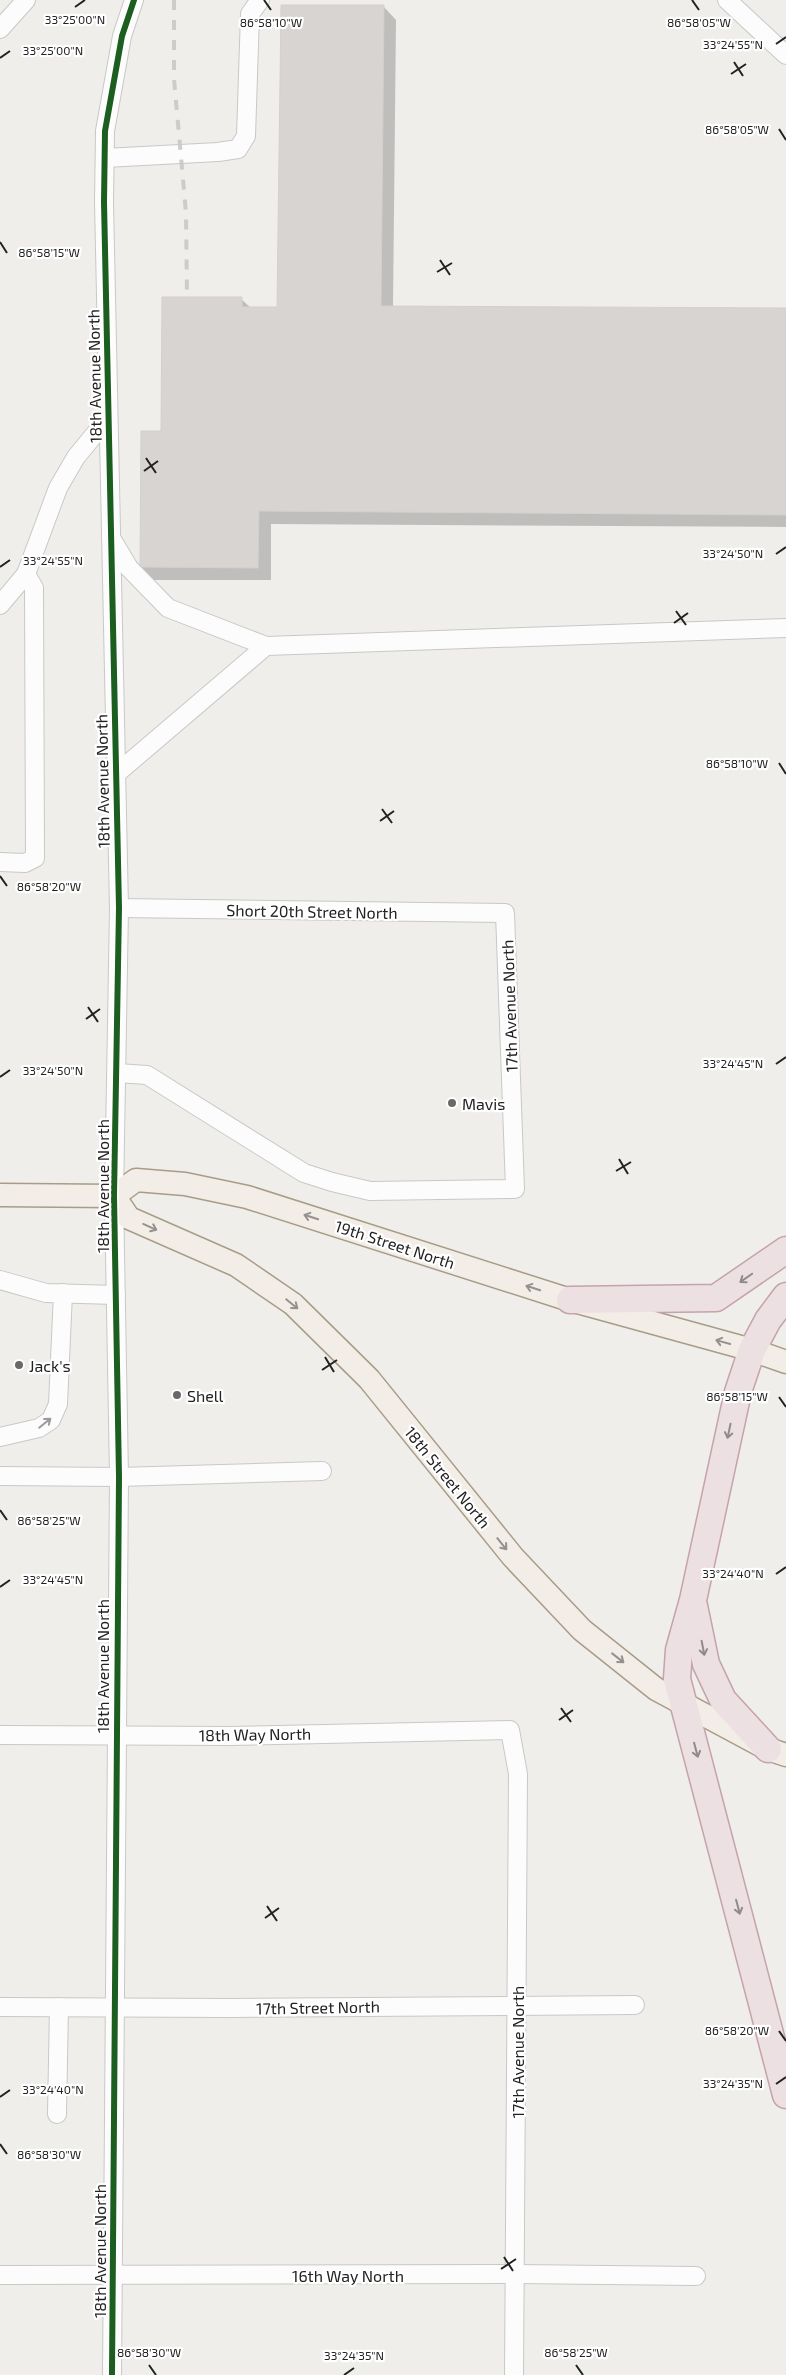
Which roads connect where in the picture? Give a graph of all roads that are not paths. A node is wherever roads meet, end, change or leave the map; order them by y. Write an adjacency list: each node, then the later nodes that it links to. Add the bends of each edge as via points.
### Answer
1 (26, 0): 5 (street)
2 (134, 0): 7 (street, 18th Avenue North, via 122,36 105,131)
3 (260, 0): 7 (street, via 250,14 246,136 238,149)
4 (727, 0): 6 (street)
5 (0, 29)
6 (786, 55)
7 (105, 158): 8 (street, 18th Avenue North)
8 (108, 418): 9 (street, 18th Avenue North); 10 (street, via 76,457 58,488)
9 (111, 538): 13 (street, via 129,568 168,608); 14 (street, 18th Avenue North)
10 (26, 574): 11 (street); 15 (street, via 34,588 35,858 25,863)
11 (0, 605)
12 (786, 628): 13 (street)
13 (266, 646): 14 (street)
14 (116, 774): 16 (street, 18th Avenue North)
15 (0, 862)
16 (119, 908): 17 (street, Short 20th Street North); 18 (street, 18th Avenue North)
17 (505, 913): 18 (street, 17th Avenue North, via 515,1189 370,1191 332,1182 304,1173 147,1075)
18 (117, 1073): 20 (street, 18th Avenue North)
19 (0, 1195): 20 (main road)
20 (114, 1196): 24 (street, 18th Avenue North); 26 (main road, 19th Street North, one-way to 20, via 247,1196 185,1184 136,1180); 34 (main road, 18th Street North, one-way to 34, via 129,1218 236,1265 293,1304 369,1379 513,1558 582,1630 656,1689)
21 (786, 1250): 26 (highway, one-way to 26, via 716,1298)
22 (0, 1280): 23 (street, via 46,1293)
23 (63, 1293): 24 (street); 29 (street, one-way to 23, via 39,1428 51,1420 58,1404)
24 (116, 1296): 32 (street, 18th Avenue North)
25 (786, 1296): 27 (highway, via 766,1323)
26 (570, 1300): 27 (main road, 19th Street North, one-way to 26)
27 (752, 1350): 28 (main road, 19th Street North); 33 (highway, one-way to 33, via 738,1392)
28 (786, 1362)
29 (0, 1441)
30 (322, 1471): 32 (street)
31 (0, 1476): 32 (street)
32 (119, 1477): 36 (street, 18th Avenue North)
33 (693, 1600): 34 (highway, via 680,1650 677,1679); 38 (highway, one-way to 38, via 706,1664 723,1700)
34 (683, 1703): 38 (main road, 18th Street North); 44 (highway, one-way to 44)
35 (510, 1730): 36 (street, 18th Way North, via 231,1736); 39 (street, 17th Avenue North, via 518,1774)
36 (116, 1734): 37 (street, 18th Way North); 43 (street, 18th Avenue North)
37 (0, 1735)
38 (777, 1752)
39 (518, 2005): 40 (street, 17th Street North); 43 (street, 17th Street North); 47 (street, 17th Avenue North)
40 (636, 2005)
41 (60, 2006): 42 (street, 17th Street North); 43 (street, 17th Street North); 45 (street)
42 (0, 2007)
43 (114, 2007): 46 (street, 18th Avenue North)
44 (786, 2095)
45 (57, 2114)
46 (114, 2274): 47 (street, 16th Way North); 48 (street, 16th Way North); 50 (street, 18th Avenue North)
47 (516, 2274): 49 (street, 16th Way North); 51 (street, 17th Avenue North)
48 (0, 2275)
49 (696, 2276)
50 (112, 2375)
51 (514, 2375)

